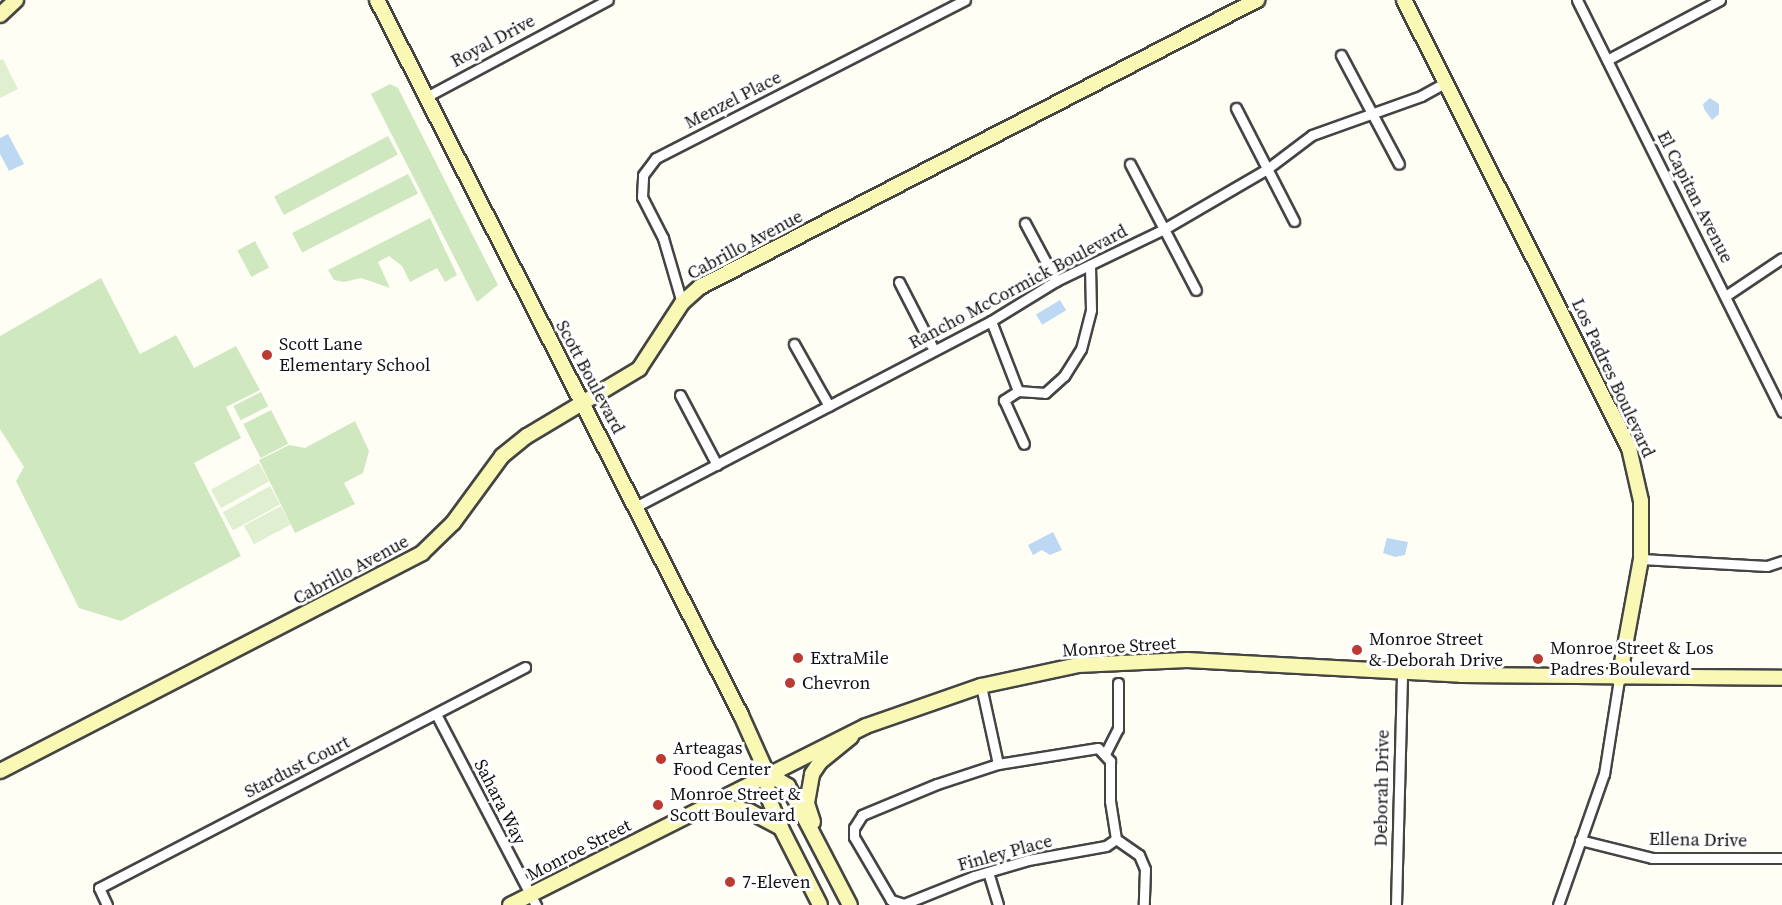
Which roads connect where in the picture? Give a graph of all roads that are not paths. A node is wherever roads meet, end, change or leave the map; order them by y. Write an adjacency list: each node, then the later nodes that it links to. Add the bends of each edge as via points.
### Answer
1 (16, 0): 9 (main road)
2 (376, 0): 13 (main road, Scott Boulevard)
3 (608, 0): 13 (street, Royal Drive)
4 (965, 0): 28 (street, Menzel Place, via 656,158 644,174 642,197 666,246)
5 (1257, 0): 28 (main road, Cabrillo Avenue, via 700,287)
6 (1404, 0): 12 (main road, Los Padres Boulevard)
7 (1577, 0): 11 (street, El Capitan Avenue)
8 (1720, 0): 11 (street)
9 (0, 15)
10 (1341, 55): 15 (street)
11 (1607, 60): 27 (street, El Capitan Avenue)
12 (1446, 82): 15 (street, Rancho McCormick Boulevard, via 1421,96); 40 (main road, Los Padres Boulevard, via 1629,448 1641,501)
13 (426, 97): 34 (main road, Scott Boulevard)
14 (1236, 108): 18 (street)
15 (1373, 113): 17 (street); 18 (street, Rancho McCormick Boulevard, via 1312,135)
16 (1130, 164): 21 (street)
17 (1399, 164)
18 (1267, 169): 19 (street); 21 (street, Rancho McCormick Boulevard)
19 (1294, 221)
20 (1025, 223): 24 (street)
21 (1164, 230): 23 (street, Rancho McCormick Boulevard); 26 (street)
22 (1782, 258): 27 (street)
23 (1090, 265): 24 (street, Rancho McCormick Boulevard); 32 (street, via 1091,310 1081,349 1065,376 1045,393)
24 (1056, 281): 29 (street, Rancho McCormick Boulevard)
25 (899, 282): 31 (street)
26 (1196, 290)
27 (1727, 295): 36 (street, El Capitan Avenue)
28 (682, 303): 34 (main road, Cabrillo Avenue, via 639,369)
29 (991, 321): 31 (street, Rancho McCormick Boulevard); 32 (street)
30 (794, 344): 35 (street)
31 (934, 350): 35 (street, Rancho McCormick Boulevard)
32 (1018, 391): 37 (street, via 1004,400)
33 (680, 396): 38 (street)
34 (582, 403): 39 (main road, Scott Boulevard); 52 (main road, Cabrillo Avenue, via 502,456 453,523 422,553)
35 (829, 406): 38 (street, Rancho McCormick Boulevard)
36 (1782, 411)
37 (1024, 444)
38 (717, 465): 39 (street, Rancho McCormick Boulevard)
39 (637, 506): 53 (main road, Scott Boulevard)
40 (1641, 559): 41 (street, via 1767,566); 45 (main road, Los Padres Boulevard)
41 (1782, 561)
42 (525, 667): 48 (street, Stardust Court)
43 (1402, 672): 45 (main road, Monroe Street); 47 (main road, Monroe Street, via 1187,660 1078,665); 69 (street, Deborah Drive)
44 (1782, 678): 45 (main road, Monroe Street)
45 (1619, 679): 57 (street, Los Padres Boulevard, via 1604,774)
46 (1118, 684): 50 (street, via 1118,729)
47 (981, 686): 49 (main road, Monroe Street); 51 (street)
48 (436, 714): 61 (street, Sahara Way); 62 (street, Stardust Court, via 99,888)
49 (866, 726): 53 (main road, Monroe Street); 58 (main road, via 820,762 809,782 807,803)
50 (1105, 754): 51 (street, via 1098,748); 56 (street, via 1110,761 1110,801)
51 (998, 764): 66 (street, via 862,815 854,828 854,837 891,900)
52 (0, 771)
53 (767, 773): 54 (main road, Monroe Street); 55 (main road, Scott Boulevard, via 768,797); 58 (main road, Scott Boulevard, via 788,786)
54 (709, 804): 55 (main road, via 748,811); 61 (main road, Monroe Street)
55 (781, 828): 64 (main road, Scott Boulevard)
56 (1116, 839): 60 (street, Finley Place, via 1106,846 1028,860); 68 (street, via 1139,855 1145,869)
57 (1580, 840): 59 (street, Ellena Drive, via 1652,858); 70 (street, Los Padres Boulevard)
58 (821, 850): 65 (main road, Scott Boulevard)
59 (1782, 858)
60 (988, 872): 66 (street, Finley Place); 67 (street)
61 (533, 900): 63 (main road, Monroe Street)
62 (107, 905)
63 (510, 905)
64 (820, 905)
65 (850, 905)
66 (904, 905)
67 (998, 905)
68 (1144, 905)
69 (1396, 905)
70 (1558, 905)

